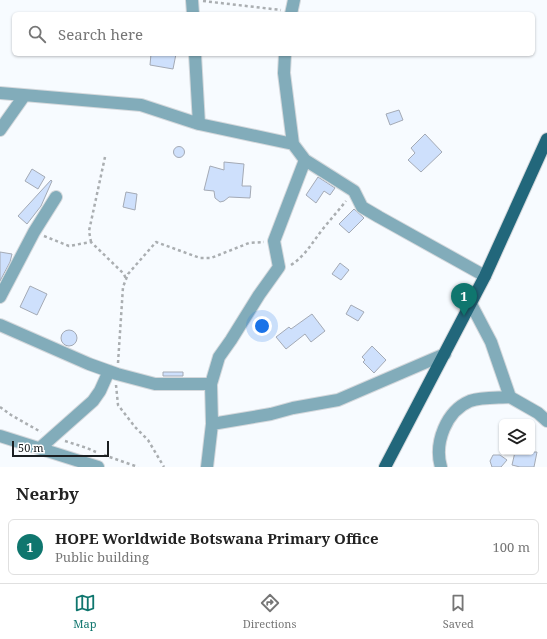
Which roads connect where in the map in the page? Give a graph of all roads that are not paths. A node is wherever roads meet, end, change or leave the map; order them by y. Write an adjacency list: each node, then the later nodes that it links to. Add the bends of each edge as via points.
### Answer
1 (192, 0): 2 (street)
2 (193, 12)
3 (195, 56): 7 (street)
4 (285, 56): 10 (street, via 284,73)
5 (0, 93): 6 (street)
6 (24, 96): 7 (street, via 141,105); 8 (street)
7 (199, 124): 10 (street)
8 (0, 130)
9 (547, 139): 13 (main road)
10 (293, 144): 11 (street)
11 (305, 160): 13 (street, via 354,191 362,206 368,210); 19 (street, via 274,240 279,267 219,357)
12 (56, 198): 14 (street, via 34,232)
13 (485, 276): 15 (main road)
14 (0, 297)
15 (470, 302): 17 (main road); 20 (street, via 491,342)
16 (0, 325): 18 (street)
17 (445, 354): 22 (street, via 338,400); 27 (main road)
18 (113, 372): 19 (street, via 155,384); 24 (street, via 93,401)
19 (212, 384): 22 (street)
20 (510, 397): 21 (street, via 538,412); 28 (street, via 476,400 458,410 448,421 441,439 438,450)
21 (547, 421)
22 (212, 424): 26 (street)
23 (0, 436): 24 (street)
24 (40, 448): 25 (street)
25 (98, 467)
26 (207, 467)
27 (385, 467)
28 (441, 467)

